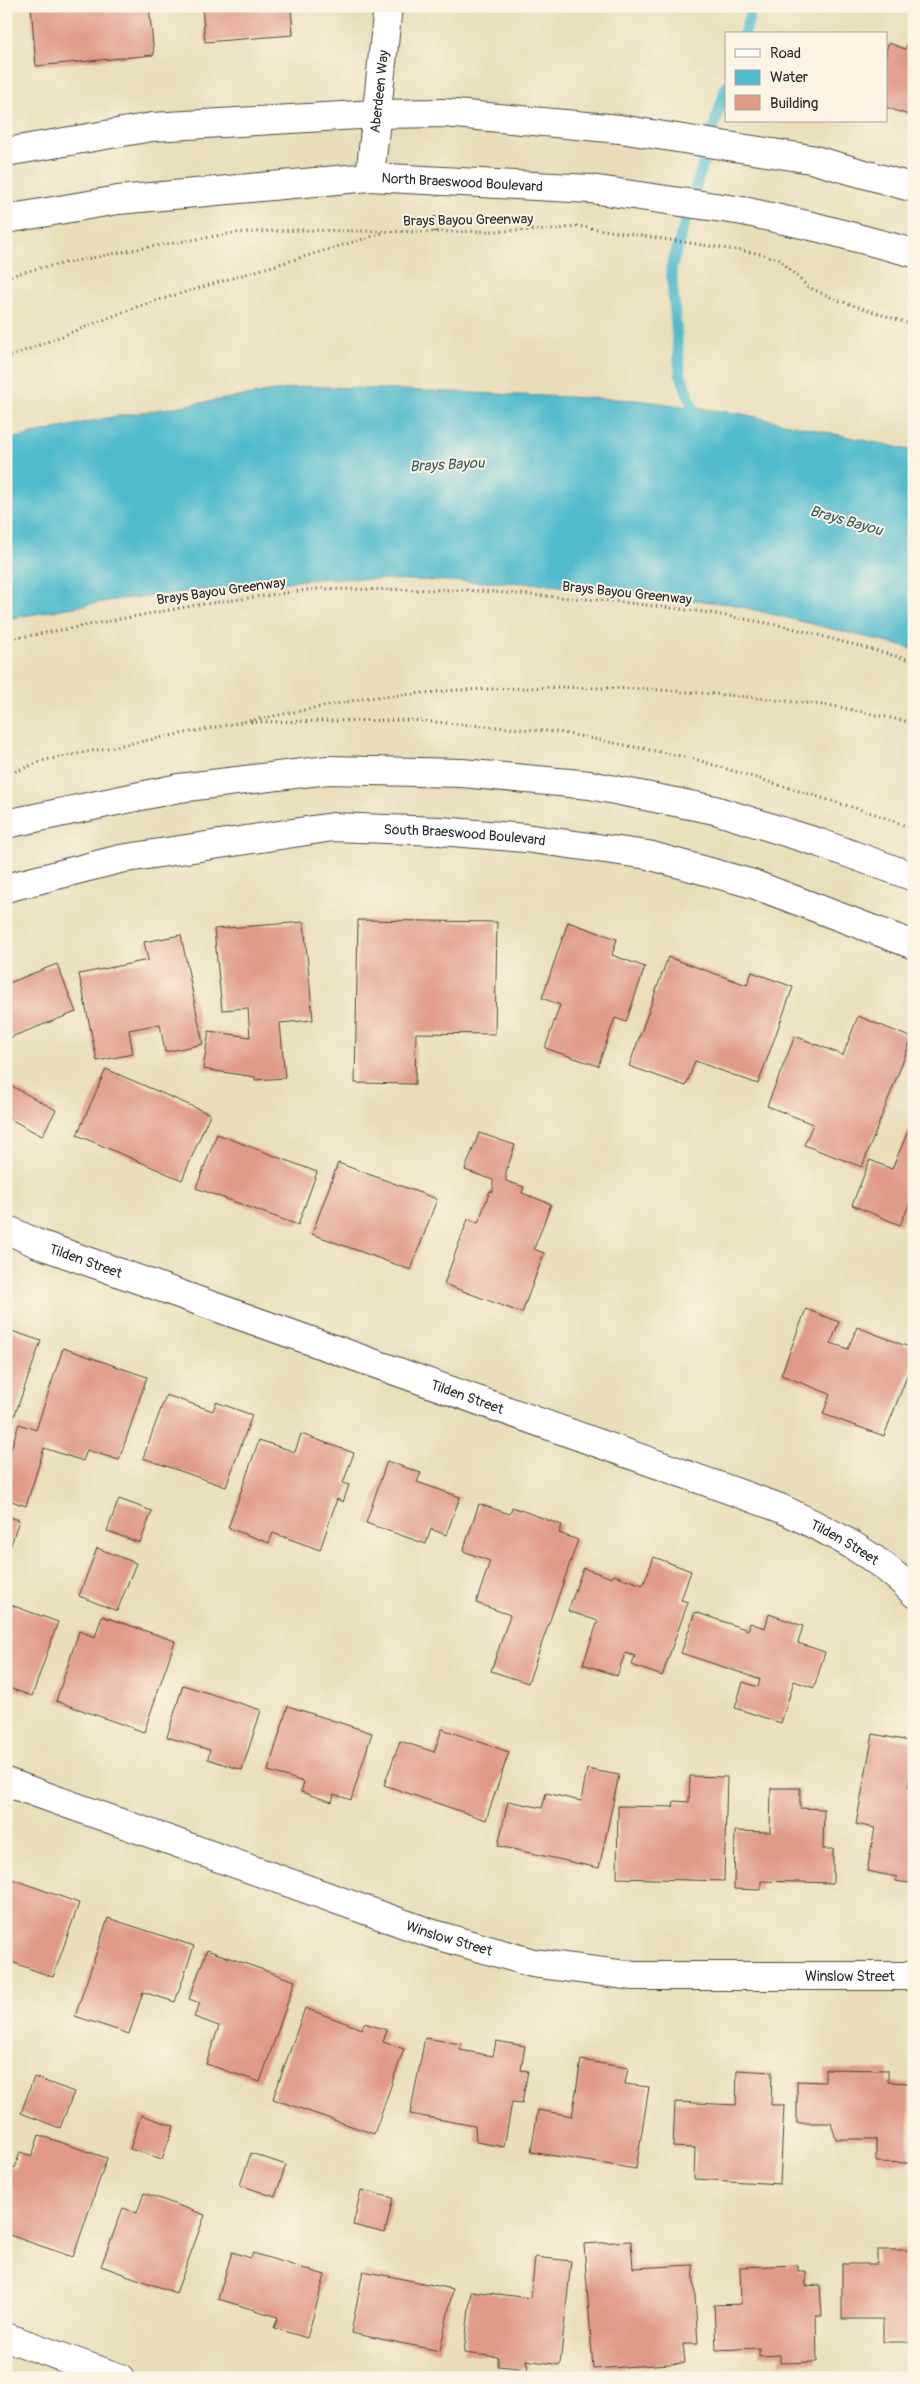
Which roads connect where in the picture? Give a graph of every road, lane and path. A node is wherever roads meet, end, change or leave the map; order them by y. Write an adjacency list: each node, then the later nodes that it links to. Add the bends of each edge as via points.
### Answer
1 (388, 6): 2 (main road, Aberdeen Way)
2 (376, 114): 3 (main road, via 152,126); 4 (main road, Aberdeen Way); 5 (main road, via 444,113 620,129 811,160)
3 (6, 152)
4 (370, 177): 6 (main road, North Braeswood Boulevard, via 118,200); 8 (main road, North Braeswood Boulevard, via 591,189 743,212)
5 (914, 188)
6 (6, 219)
7 (387, 232): 9 (path, Brays Bayou Greenway, via 296,230 234,233); 10 (path, Brays Bayou Greenway, via 554,230 577,226 756,253 779,259 808,287); 11 (path, via 139,306)
8 (914, 253)
9 (6, 277)
10 (914, 325)
11 (6, 358)
12 (6, 640): 13 (path, Brays Bayou Greenway, via 197,605 314,589 466,590 704,612 784,626)
13 (914, 661)
14 (914, 723): 15 (path, via 834,706 649,689 458,690 367,698 45,760)
15 (6, 775)
16 (6, 824): 17 (main road, via 179,788 328,770 462,773 590,785 715,810)
17 (914, 877)
18 (6, 888): 19 (main road, South Braeswood Boulevard, via 120,859 306,831 333,828 440,832 525,838 648,855 753,884)
19 (914, 945)
20 (6, 1229): 21 (main road, Tilden Street, via 36,1243 780,1508 842,1537 900,1578)
21 (914, 1593)
22 (6, 1782): 23 (main road, Winslow Street, via 430,1933 533,1963 634,1976)
23 (914, 1976)
24 (6, 2337): 25 (main road)
25 (120, 2378)

